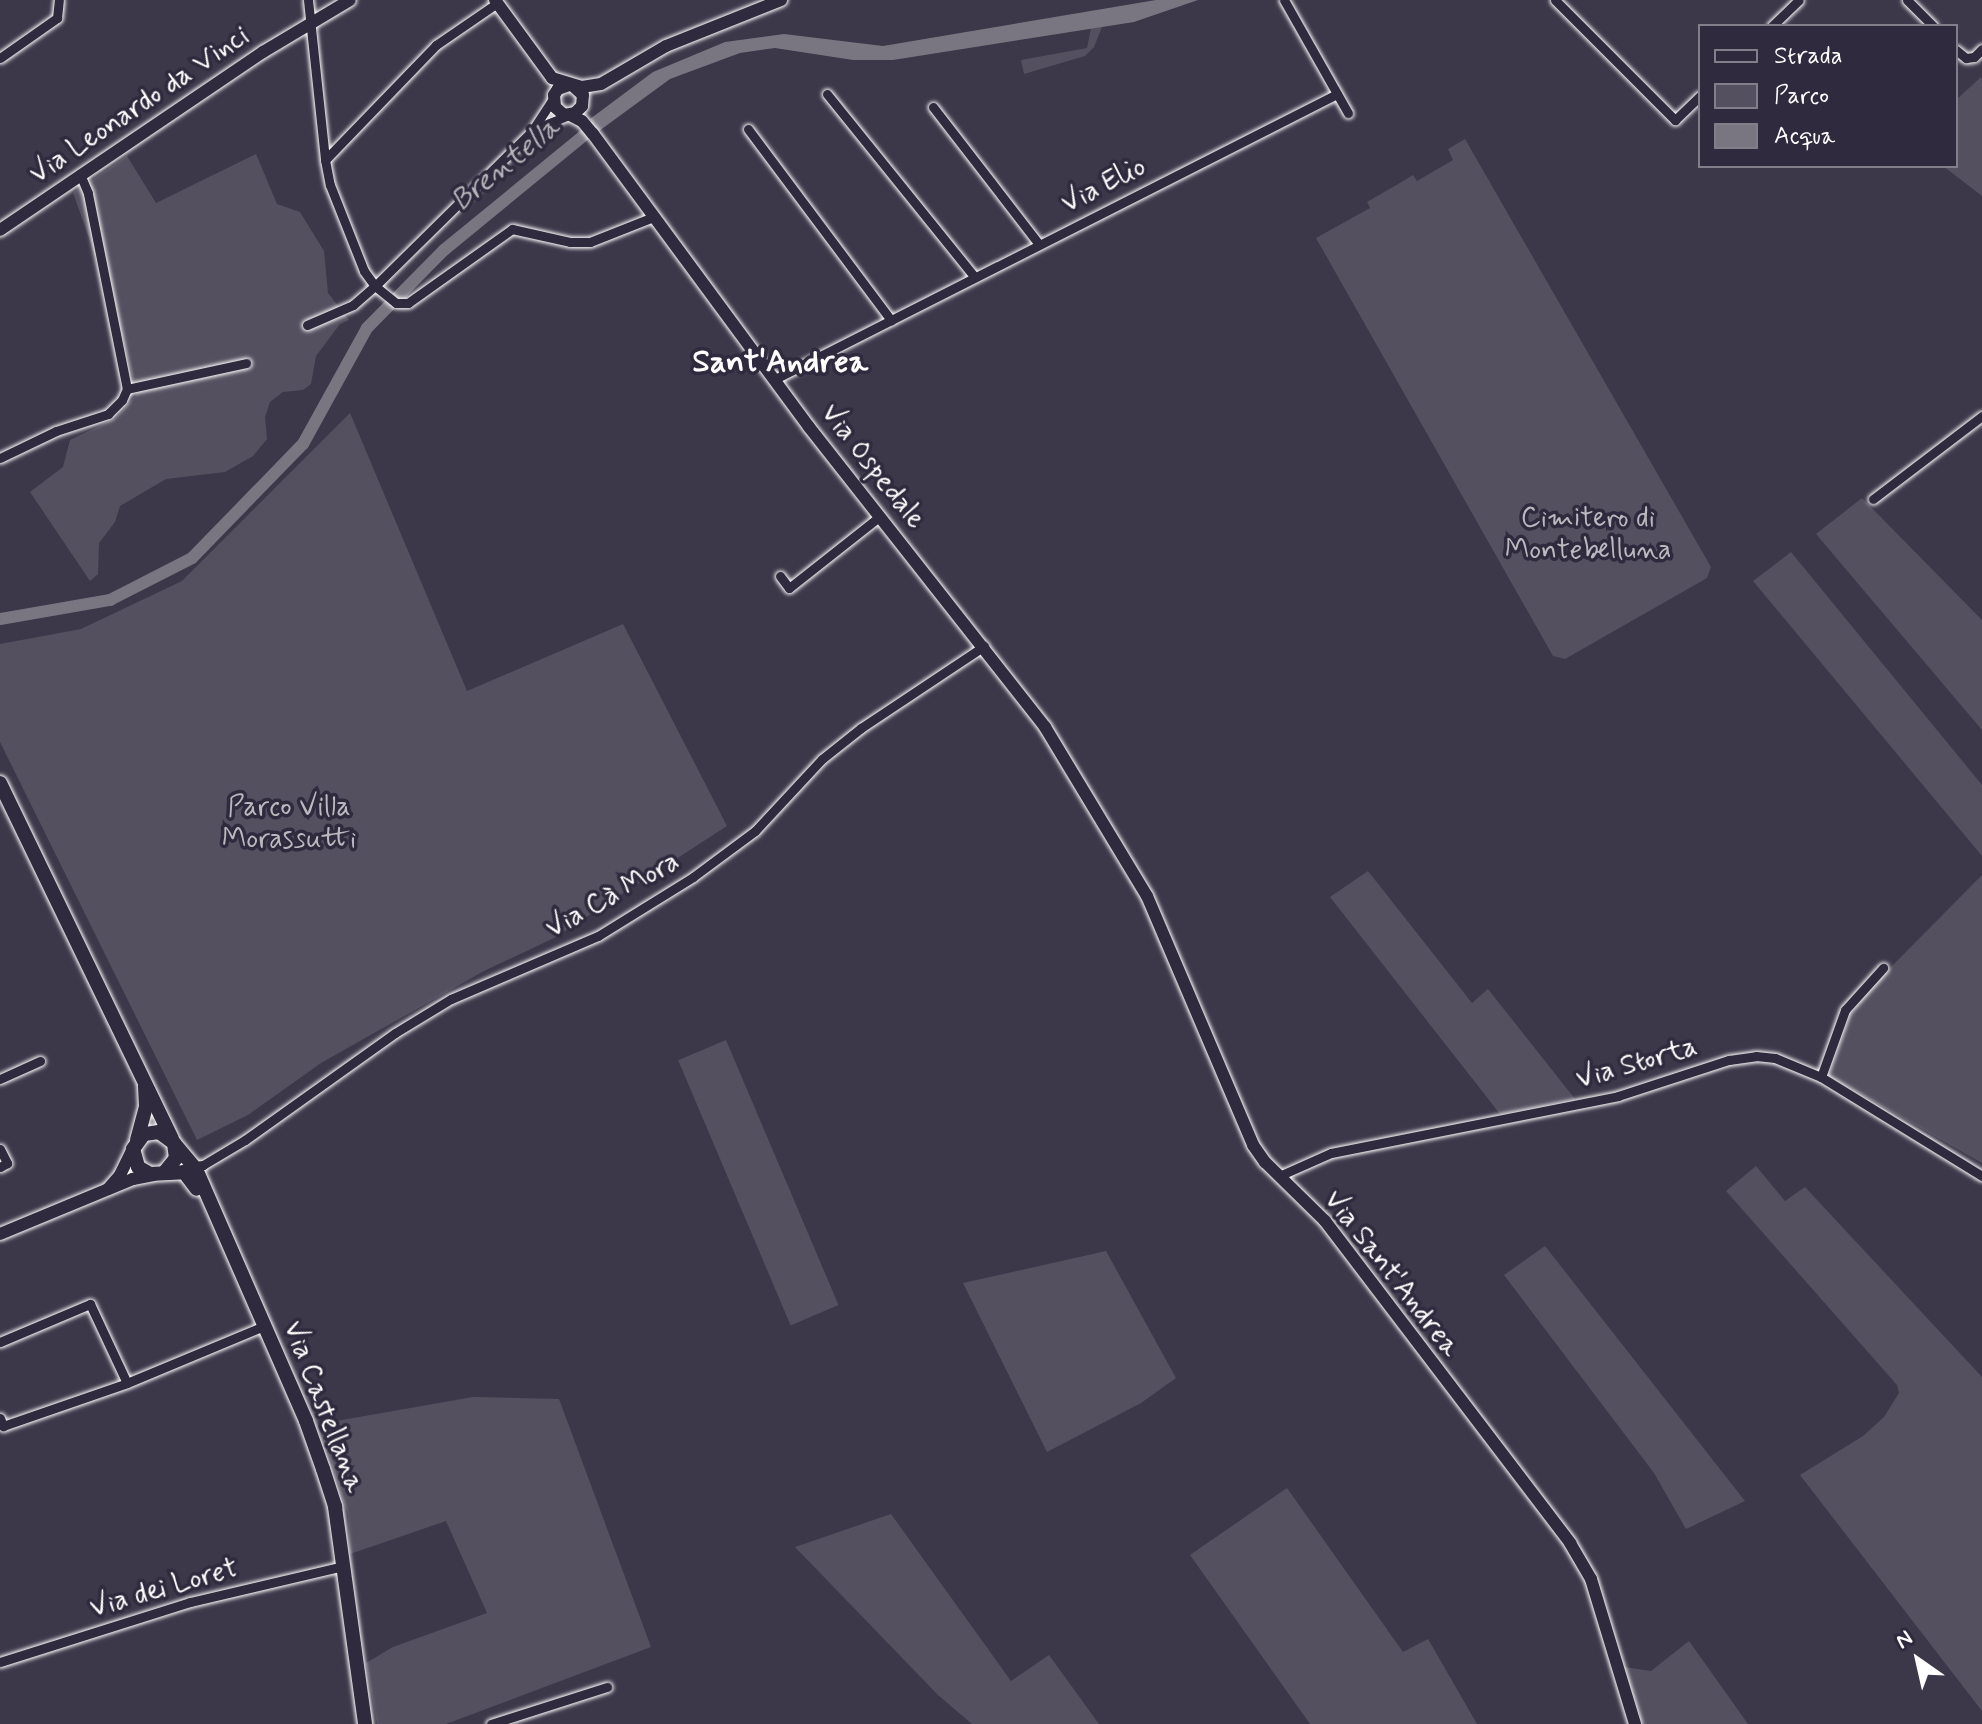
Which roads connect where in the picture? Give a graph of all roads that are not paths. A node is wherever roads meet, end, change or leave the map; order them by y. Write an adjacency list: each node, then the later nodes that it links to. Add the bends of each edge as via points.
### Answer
1 (59, 0): 15 (street, via 57,18)
2 (308, 0): 10 (street)
3 (350, 0): 10 (street, Via Leonardo da Vinci)
4 (781, 0): 17 (street, via 666,46)
5 (1284, 0): 20 (street)
6 (1555, 0): 22 (street, via 1675,120)
7 (1799, 0): 11 (street)
8 (1907, 0): 12 (street)
9 (496, 2): 16 (street); 28 (street, via 436,45)
10 (312, 21): 28 (street); 29 (street, Via Leonardo da Vinci)
11 (1774, 24)
12 (1931, 24)
13 (1982, 49): 14 (street, via 1966,58)
14 (1958, 52)
15 (0, 58)
16 (546, 71): 18 (street); 21 (street)
17 (613, 78): 18 (street, via 596,85); 24 (street)
18 (571, 85): 21 (street, via 558,89); 24 (street, via 583,95)
19 (827, 94): 33 (street)
20 (1337, 94): 25 (street); 32 (street, Via Elio)
21 (553, 98): 24 (street, via 557,111); 27 (street)
22 (1698, 98)
23 (933, 107): 32 (street)
24 (575, 111): 27 (street); 30 (street, Via Ospedale)
25 (1348, 113)
26 (748, 129): 35 (street)
27 (532, 131): 34 (street)
28 (325, 160): 34 (street, via 330,185)
29 (80, 174): 31 (street, Via Leonardo da Vinci); 39 (street)
30 (653, 217): 34 (street, via 590,242 512,229 408,303 396,303); 38 (street, Via Ospedale)
31 (0, 230)
32 (1039, 244): 33 (street, Via Elio)
33 (974, 276): 35 (street, Via Elio)
34 (375, 286): 36 (street, via 353,305)
35 (891, 320): 38 (street, Via Elio)
36 (307, 325)
37 (246, 363): 39 (street)
38 (775, 379): 43 (street, Via Ospedale)
39 (127, 389): 41 (street, via 108,414)
40 (1982, 416): 42 (street)
41 (0, 458)
42 (1873, 499)
43 (879, 517): 44 (street, via 789,588); 45 (street, Via Ospedale)
44 (780, 576)
45 (984, 646): 55 (street, Via Cà Mora, via 861,728 822,759 755,831 693,877 598,936 451,999 245,1140); 58 (street, Via Sant'Andrea, via 1045,727 1147,896 1253,1145)
46 (0, 783): 51 (main road, Via Castellana)
47 (1883, 968): 49 (street, via 1845,1010)
48 (40, 1061): 50 (street)
49 (1821, 1077): 58 (street, Via Storta, via 1775,1058 1744,1056 1618,1096 1331,1153); 59 (street, Via Storta)
50 (0, 1079)
51 (144, 1079): 52 (main road, Via Castellana); 53 (main road, Via Castellana, via 146,1106)
52 (173, 1141): 53 (main road, via 154,1131); 55 (main road, Via Castellana); 57 (main road, via 176,1158)
53 (136, 1142): 57 (main road, via 138,1167); 60 (street, via 120,1175)
54 (0, 1149): 56 (street, via 7,1163)
55 (194, 1166): 61 (main road, Via Castellana)
56 (0, 1167)
57 (159, 1174): 60 (street); 61 (main road, Via Castellana, via 187,1174)
58 (1279, 1176): 72 (street, Via Sant'Andrea, via 1325,1221 1570,1543 1591,1579)
59 (1982, 1176)
60 (102, 1193): 62 (street)
61 (212, 1213): 63 (main road, Via Castellana)
62 (0, 1234)
63 (264, 1326): 65 (street); 67 (main road, Via Castellana, via 323,1469 335,1507)
64 (0, 1342): 65 (street, via 90,1304)
65 (127, 1383): 66 (street, via 3,1426)
66 (0, 1418)
67 (343, 1566): 68 (street, Via dei Loret, via 190,1602); 70 (main road, Via Castellana)
68 (0, 1662)
69 (607, 1687): 71 (street)
70 (365, 1724)
71 (491, 1724)
72 (1635, 1724)

